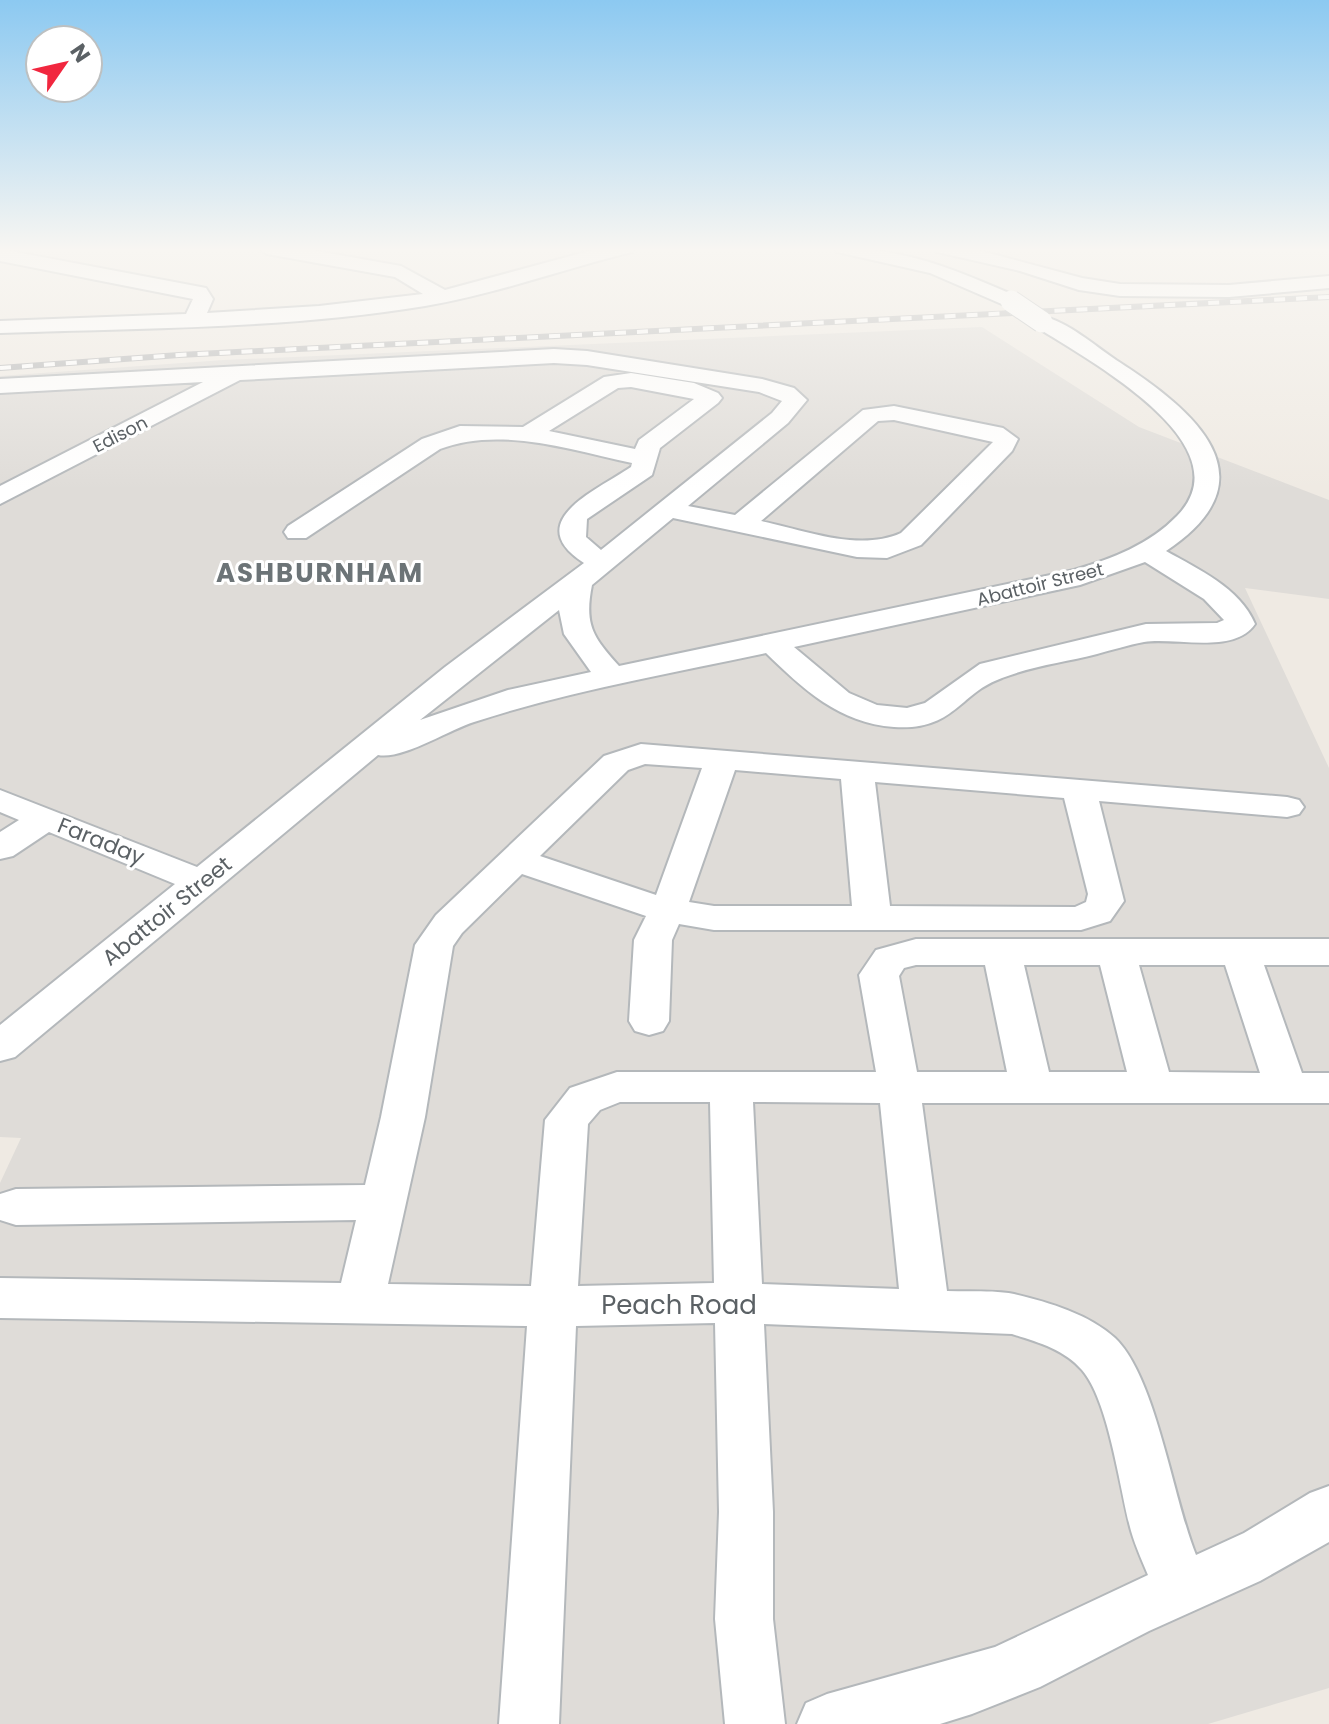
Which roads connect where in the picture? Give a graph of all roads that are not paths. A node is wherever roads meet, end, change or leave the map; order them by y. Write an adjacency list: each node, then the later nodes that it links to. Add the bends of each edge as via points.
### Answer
1 (1052, 328): 10 (street, Abattoir Street, bridge, via 1161,404 1190,433 1206,460 1209,476 1200,506 1185,524)
2 (239, 372): 3 (street); 6 (street, Edison); 7 (street, Abattoir Street, via 574,357 762,386 792,396 795,400 787,413)
3 (0, 386)
4 (528, 434): 5 (street); 5 (street, via 612,382 639,381 710,398 648,445); 9 (street, via 478,431 444,437)
5 (645, 458): 11 (street, via 643,470 571,522 573,539)
6 (0, 496)
7 (667, 509): 8 (street); 11 (street, Abattoir Street)
8 (741, 524): 8 (street, via 857,549 898,547 1006,439 894,413 871,415)
9 (297, 532)
10 (1145, 551): 13 (street, Abattoir Street, via 1099,572 1056,583); 13 (street, via 1220,598 1240,624 1221,632 1146,633 991,671 934,711 903,719 870,715 834,700)
11 (590, 572): 12 (street, Abattoir Street); 14 (street, via 572,610 574,625)
12 (552, 601): 15 (street, via 555,642); 18 (street, Abattoir Street)
13 (772, 643): 14 (street, Abattoir Street)
14 (612, 677): 15 (street, Abattoir Street)
15 (583, 683): 18 (street, Abattoir Street, via 453,718)
16 (722, 759): 17 (street); 24 (street, via 641,754 616,763); 26 (street, via 681,880)
17 (857, 771): 19 (street); 27 (street)
18 (335, 775): 25 (street, Abattoir Street)
19 (1079, 789): 21 (street); 27 (street, via 1106,894 1099,912 1075,919)
20 (0, 800): 22 (street, Faraday)
21 (1287, 807)
22 (47, 818): 23 (street); 25 (street, Faraday)
23 (0, 848)
24 (515, 859): 26 (street); 40 (street, via 434,945)
25 (202, 882): 33 (street, Abattoir Street)
26 (665, 910): 27 (street, via 735,920); 32 (street, via 653,940)
27 (872, 917)
28 (1329, 952): 31 (street)
29 (1116, 953): 30 (street); 31 (street); 38 (street)
30 (1002, 954): 34 (street, via 916,952 890,959 883,967 880,986); 36 (street)
31 (1241, 954): 39 (street)
32 (649, 1021)
33 (0, 1047)
34 (899, 1086): 35 (street); 36 (street); 46 (street)
35 (731, 1087): 44 (street); 45 (street, via 617,1087 599,1091 575,1108 567,1120)
36 (1031, 1087): 38 (street)
37 (1329, 1088): 39 (street)
38 (1152, 1089): 39 (street)
39 (1287, 1089)
40 (384, 1202): 41 (street); 43 (street)
41 (16, 1207)
42 (0, 1298): 43 (street, Peach Road)
43 (360, 1303): 45 (street, Peach Road)
44 (740, 1303): 45 (street, Peach Road); 46 (street, Peach Road); 50 (street, via 744,1619)
45 (553, 1306): 49 (street)
46 (925, 1310): 48 (street, Peach Road, via 1012,1314 1082,1340 1099,1354 1123,1395 1157,1527)
47 (1329, 1511): 48 (street, via 1256,1557)
48 (1181, 1588): 51 (street, via 1008,1670 934,1697)
49 (529, 1724)
50 (755, 1724)
51 (827, 1724)

